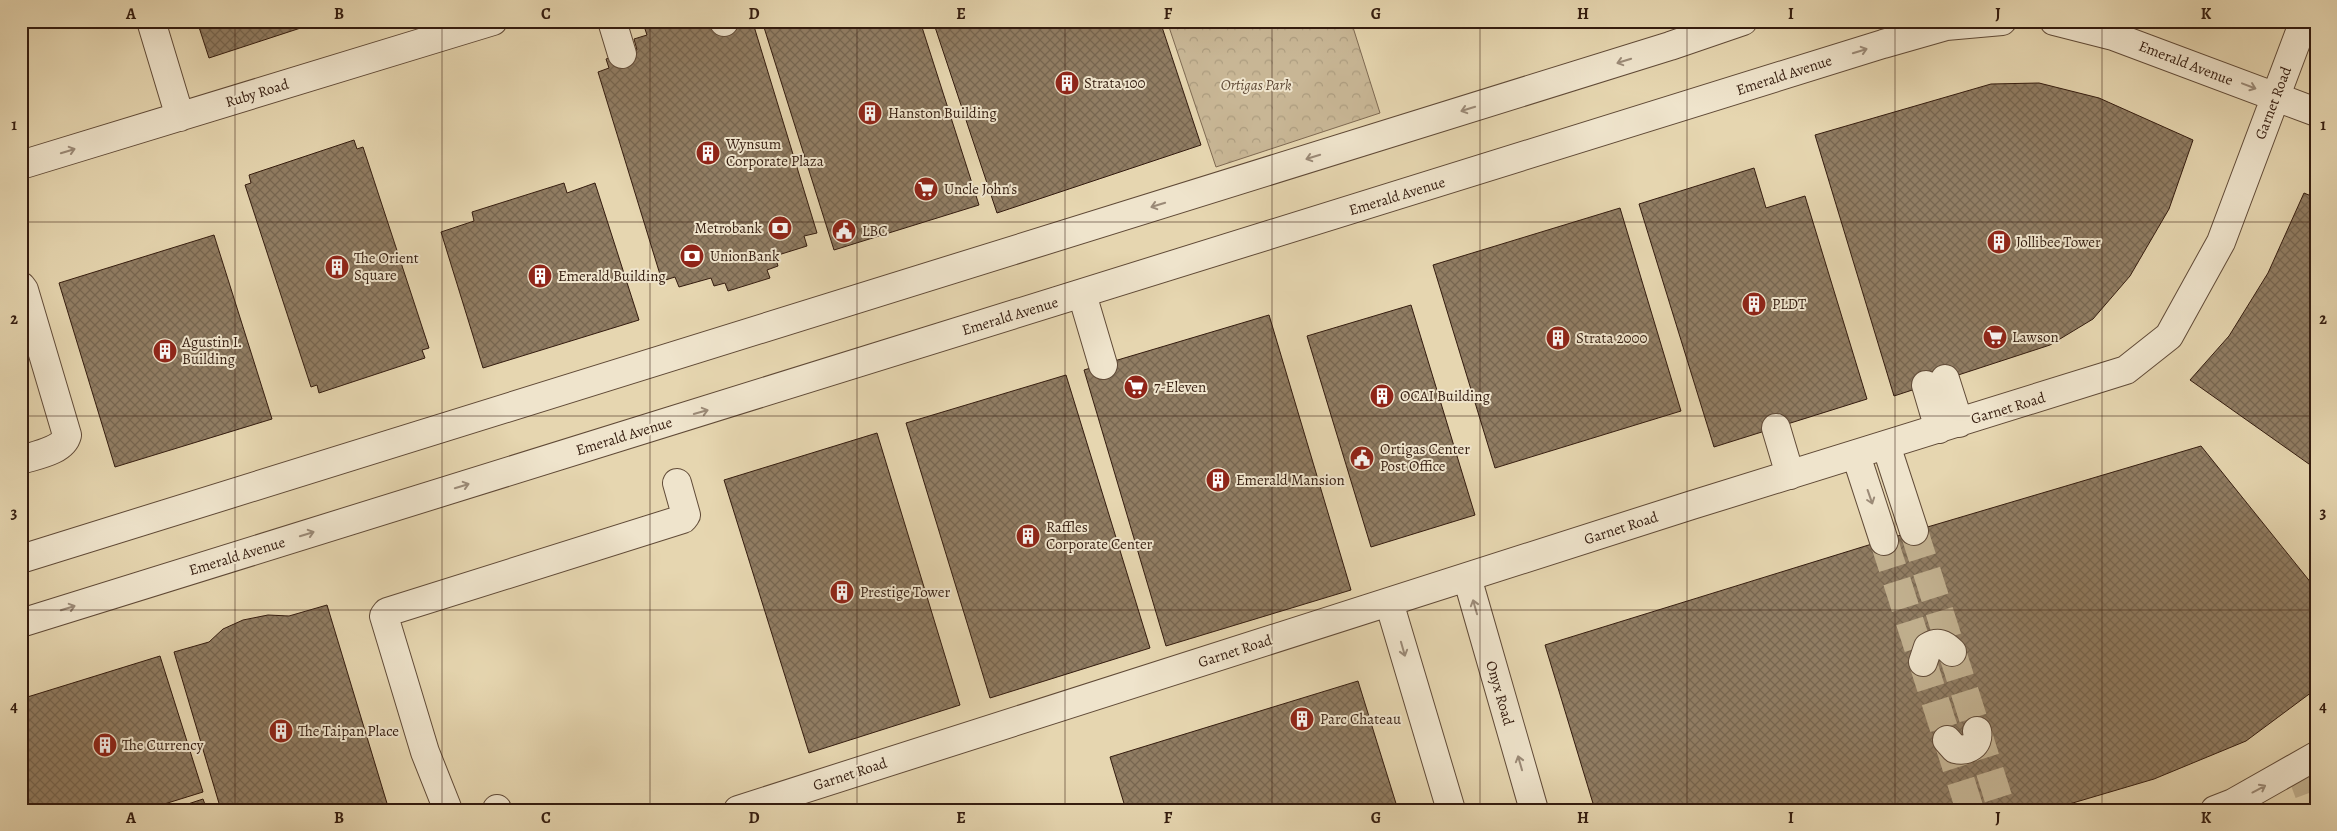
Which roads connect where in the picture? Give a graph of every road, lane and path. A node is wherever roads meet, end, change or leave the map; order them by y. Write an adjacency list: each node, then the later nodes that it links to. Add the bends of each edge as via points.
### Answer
1 (151, 21): 11 (street)
2 (492, 21): 11 (street, Ruby Road)
3 (612, 21): 8 (street)
4 (1743, 21): 26 (street, one-way to 26)
5 (2002, 21): 14 (street, Emerald Avenue, one-way to 5, via 1884,44 1946,26)
6 (2054, 21): 9 (street, Emerald Avenue, one-way to 9, via 2113,36)
7 (2302, 26): 9 (street, Garnet Road)
8 (622, 54)
9 (2276, 97): 10 (street, Emerald Avenue); 17 (street, Garnet Road, via 2221,242 2169,336 2126,370)
10 (2316, 112)
11 (180, 117): 12 (street, Ruby Road, one-way to 11)
12 (21, 165)
13 (21, 286): 21 (street, via 67,435 66,442 60,446)
14 (1082, 294): 15 (street); 29 (street, Emerald Avenue, one-way to 14)
15 (1102, 365)
16 (1936, 382): 17 (street)
17 (1949, 426): 19 (street, Garnet Road)
18 (1776, 428): 22 (street)
19 (1886, 445): 20 (street, Garnet Road); 24 (street)
20 (1856, 455): 22 (street, Garnet Road); 25 (street, one-way to 25)
21 (21, 460)
22 (1790, 475): 27 (street, Garnet Road)
23 (677, 483): 35 (street, via 686,515 683,519 387,612 384,616 425,752)
24 (1914, 531)
25 (1884, 540)
26 (21, 559)
27 (1467, 577): 28 (street, Garnet Road); 38 (street, Onyx Road, one-way to 27)
28 (1389, 602): 36 (street, Garnet Road); 37 (street, one-way to 37)
29 (21, 622)
30 (1952, 652): 31 (street, via 1941,643 1931,645)
31 (1922, 662)
32 (1977, 731): 33 (street, via 1976,743 1967,750 1955,749)
33 (1947, 740)
34 (2316, 756): 39 (street, one-way to 34)
35 (448, 810)
36 (738, 810)
37 (1451, 810)
38 (1534, 810)
39 (2215, 810)

